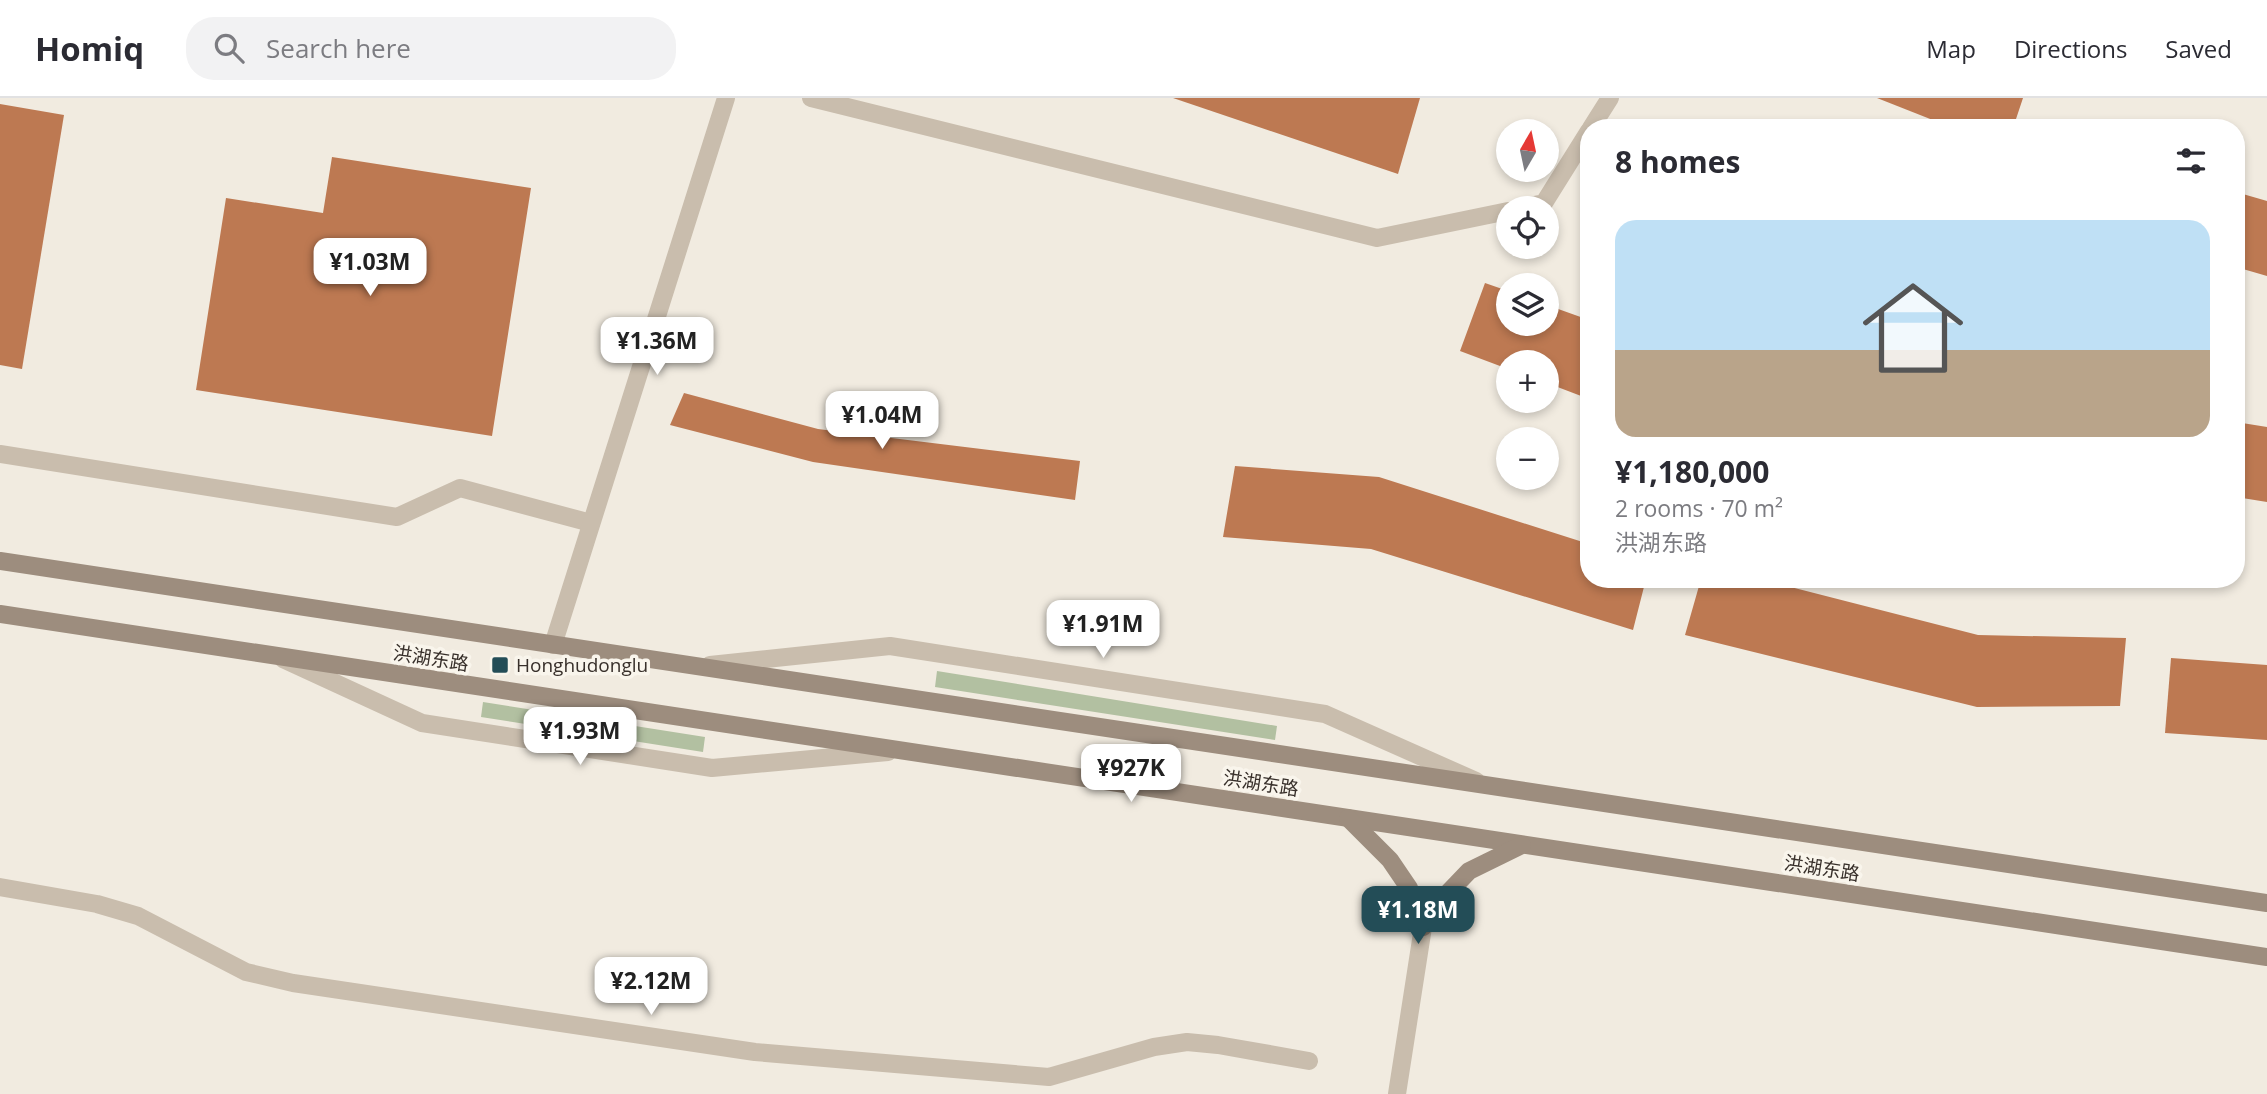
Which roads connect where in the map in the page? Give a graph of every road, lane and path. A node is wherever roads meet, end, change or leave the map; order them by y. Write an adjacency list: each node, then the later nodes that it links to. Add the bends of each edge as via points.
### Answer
1 (726, 98): 9 (street)
2 (811, 98): 7 (street, via 1377,238)
3 (1610, 98): 4 (street)
4 (1597, 119)
5 (1580, 146): 6 (street)
6 (1548, 196)
7 (1496, 213)
8 (0, 454): 9 (street, via 397,517 460,488)
9 (591, 523): 12 (street)
10 (0, 561): 12 (main road, 洪湖东路)
11 (0, 614): 13 (main road, 洪湖东路)
12 (553, 645): 14 (main road, 洪湖东路)
13 (276, 656): 15 (main road, 洪湖东路); 15 (street, via 422,723 712,768)
14 (696, 666): 16 (main road, 洪湖东路); 16 (street, via 890,646 1325,714)
15 (904, 750): 17 (main road, 洪湖东路)
16 (1489, 787): 20 (main road, 洪湖东路)
17 (1348, 818): 18 (main road, 洪湖东路); 21 (main road, via 1390,860 1409,888)
18 (1522, 845): 21 (main road, via 1469,871); 22 (main road, 洪湖东路)
19 (0, 887): 24 (street, via 138,916 246,972 293,984 755,1052)
20 (2267, 903)
21 (1423, 927): 25 (street)
22 (2267, 957)
23 (1309, 1061): 24 (street, via 1187,1042 1154,1047)
24 (1049, 1086)
25 (1397, 1094)

